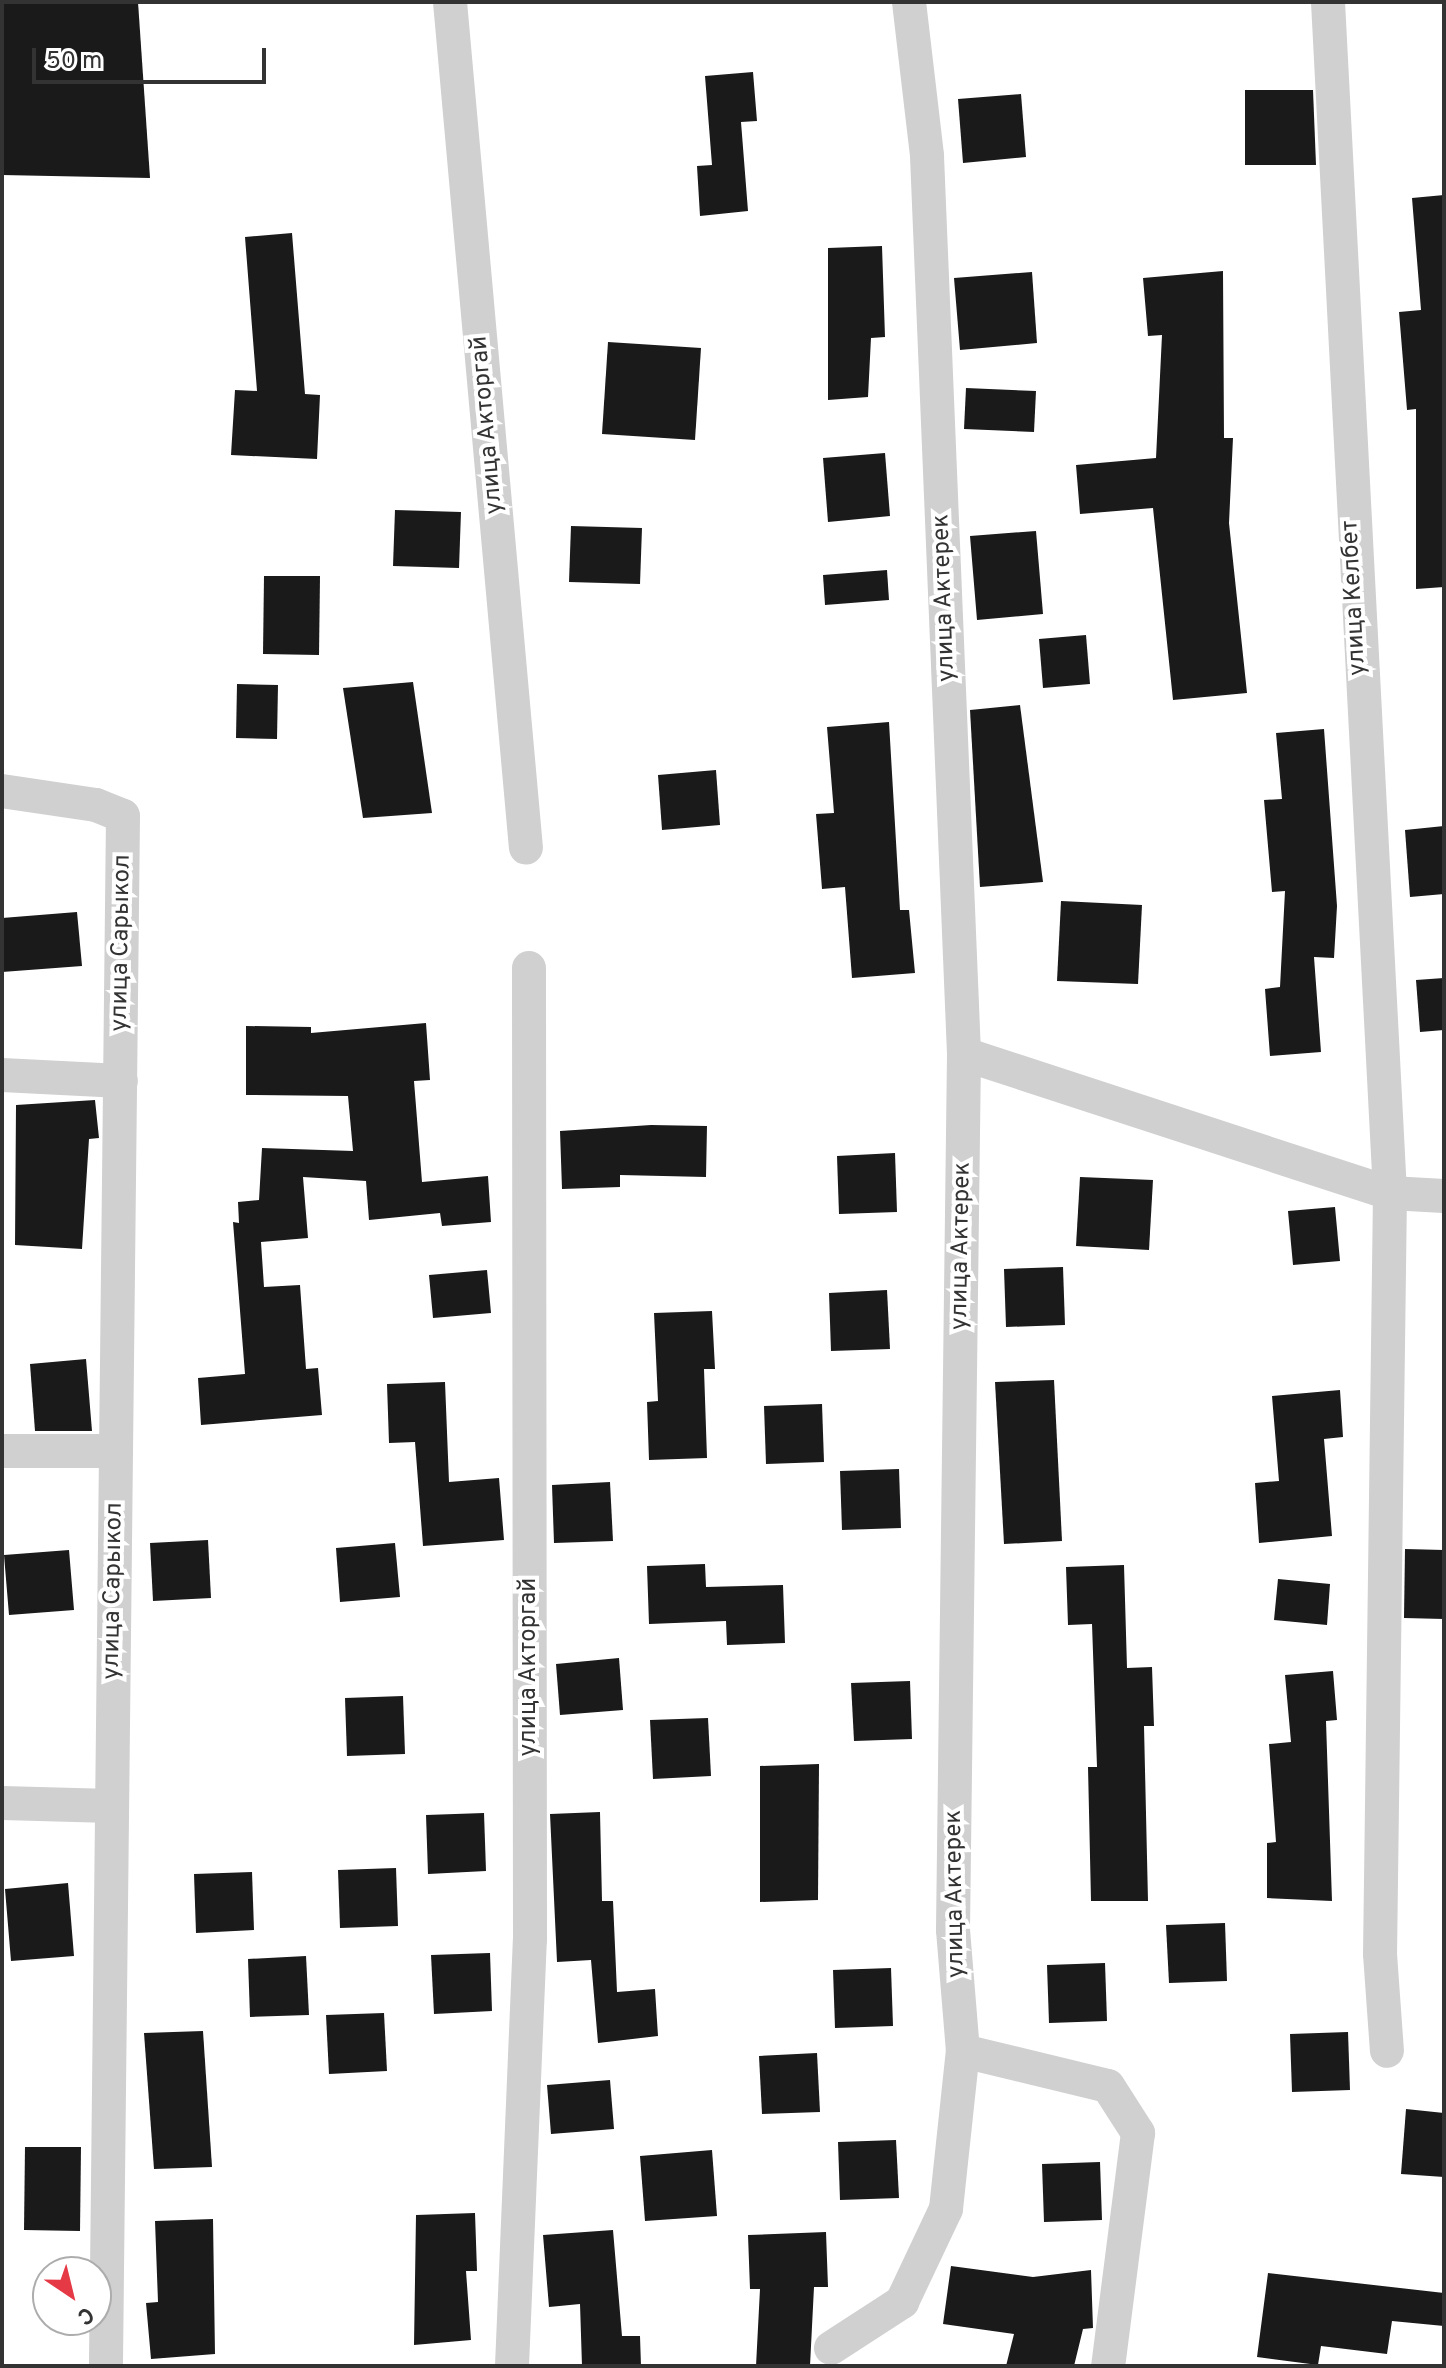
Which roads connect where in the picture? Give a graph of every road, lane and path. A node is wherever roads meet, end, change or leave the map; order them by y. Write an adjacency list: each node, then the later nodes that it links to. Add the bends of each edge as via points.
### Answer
1 (450, 2): 5 (street, улица Акторгай)
2 (909, 2): 7 (street, улица Актерек, via 927,156)
3 (1328, 2): 10 (street, улица Келбет)
4 (2, 791): 9 (street, улица Сарыкол, via 96,805 123,816)
5 (526, 848)
6 (529, 968): 20 (street, улица Акторгай, via 530,1940)
7 (964, 1054): 10 (street); 16 (street, улица Актерек, via 953,1930)
8 (2, 1075): 9 (street)
9 (121, 1081): 13 (street, улица Сарыкол)
10 (1390, 1193): 11 (street); 17 (street, улица Келбет, via 1380,1954)
11 (1444, 1196)
12 (2, 1451): 13 (street)
13 (116, 1451): 15 (street, улица Сарыкол)
14 (2, 1803): 15 (street)
15 (112, 1806): 19 (street, улица Сарыкол)
16 (963, 2051): 18 (street, улица Актерек, via 946,2209 902,2302); 21 (street, via 1108,2086 1138,2133)
17 (1387, 2051)
18 (831, 2348)
19 (106, 2366)
20 (512, 2366)
21 (1108, 2366)

